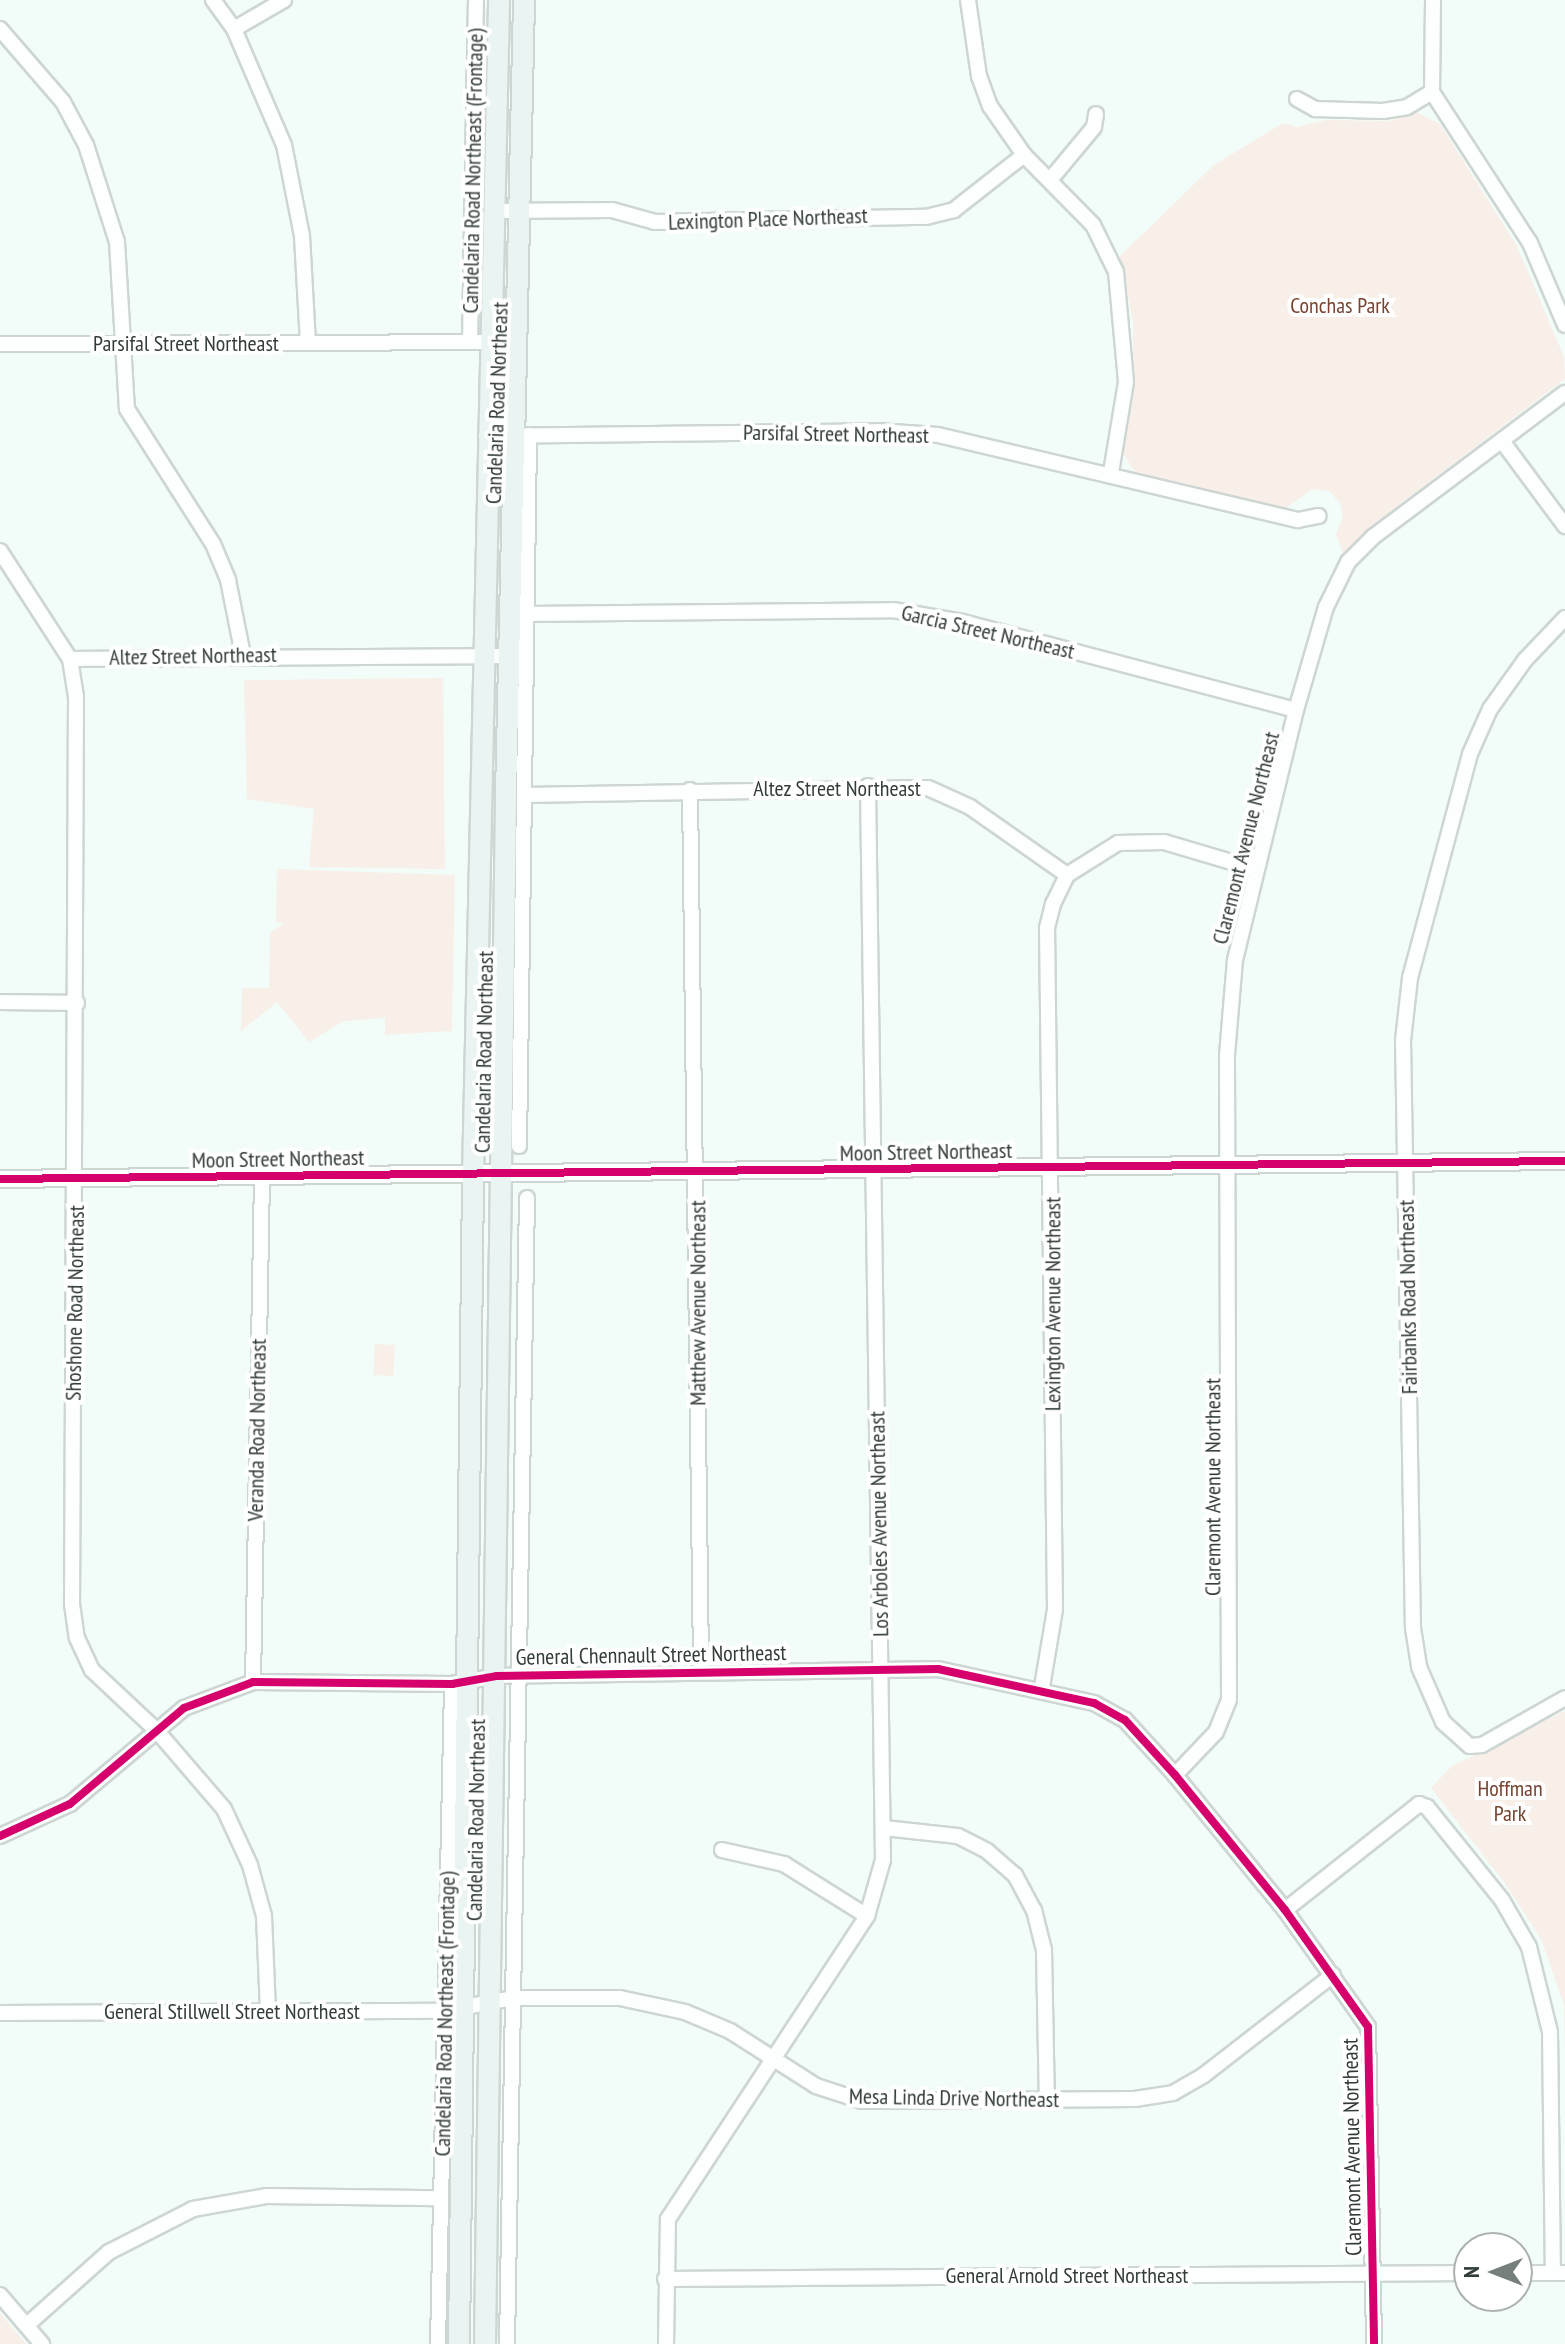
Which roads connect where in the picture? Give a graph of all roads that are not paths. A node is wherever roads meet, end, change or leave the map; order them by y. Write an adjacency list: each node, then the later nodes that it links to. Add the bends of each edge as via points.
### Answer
1 (213, 0): 9 (street)
2 (284, 0): 9 (street)
3 (476, 0): 18 (street, Candelaria Road Northeast (Frontage))
4 (499, 0): 15 (main road, Candelaria Road Northeast)
5 (524, 0): 16 (main road, Candelaria Road Northeast)
6 (968, 0): 13 (street, via 979,76 990,106)
7 (1433, 0): 10 (street)
8 (0, 29): 22 (street, via 63,102 86,145 117,242)
9 (234, 29): 20 (street, via 267,98 295,191)
10 (1432, 92): 11 (street, via 1407,107 1383,111 1315,109); 17 (street, via 1530,243)
11 (1297, 99)
12 (1096, 114): 14 (street, via 1094,127)
13 (1024, 155): 14 (street); 16 (street, Lexington Place Northeast, via 954,210 926,217 655,222 612,210)
14 (1050, 180): 27 (street, via 1093,225 1116,272 1126,382)
15 (494, 211): 16 (street, Lexington Place Northeast); 18 (main road, Candelaria Road Northeast)
16 (520, 211): 19 (main road, Candelaria Road Northeast)
17 (1565, 325)
18 (480, 342): 19 (street, Parsifal Street Northeast); 20 (street, Parsifal Street Northeast); 25 (main road, Candelaria Road Northeast)
19 (516, 342): 24 (main road, Candelaria Road Northeast)
20 (308, 343): 22 (street, Parsifal Street Northeast)
21 (0, 344): 22 (street, Parsifal Street Northeast)
22 (122, 344): 33 (street, via 127,409 213,544 228,580)
23 (1565, 393): 26 (street)
24 (521, 435): 25 (street, Parsifal Street Northeast); 27 (street, Parsifal Street Northeast, via 892,432 986,443); 31 (street); 35 (main road, Candelaria Road Northeast)
25 (486, 436): 34 (main road, Candelaria Road Northeast)
26 (1502, 441): 29 (street); 37 (street, Claremont Avenue Northeast, via 1373,537 1348,562 1326,607)
27 (1111, 473): 28 (street, Parsifal Street Northeast, via 1298,520)
28 (1319, 516)
29 (1565, 526)
30 (0, 551): 36 (street, Shoshone Road Northeast)
31 (528, 614): 37 (street, Garcia Street Northeast, via 893,610 963,622); 40 (street)
32 (1565, 618): 47 (street, Fairbanks Road Northeast, via 1525,660 1490,709 1470,754 1410,978 1403,1040)
33 (243, 655): 34 (street, Altez Street Northeast); 36 (street, Altez Street Northeast)
34 (482, 655): 35 (street, Altez Street Northeast); 52 (main road, Candelaria Road Northeast)
35 (509, 656): 53 (main road, Candelaria Road Northeast)
36 (70, 659): 44 (street, Shoshone Road Northeast, via 79,735)
37 (1296, 710): 41 (street, Claremont Avenue Northeast)
38 (868, 786): 39 (street, Altez Street Northeast); 42 (street, Altez Street Northeast, via 928,788 970,807); 50 (street, Los Arboles Avenue Northeast)
39 (690, 790): 40 (street, Altez Street Northeast); 51 (street, Matthew Avenue Northeast)
40 (525, 795): 45 (street)
41 (1255, 869): 42 (street, via 1144,840 1101,851); 48 (street, Claremont Avenue Northeast, via 1235,960 1227,1055)
42 (1067, 875): 49 (street, Lexington Avenue Northeast, via 1047,928)
43 (0, 1002): 44 (street)
44 (77, 1003): 56 (street, Shoshone Road Northeast)
45 (519, 1146)
46 (1565, 1161): 47 (street, Moon Street Northeast)
47 (1407, 1164): 48 (street, Moon Street Northeast); 65 (street, Fairbanks Road Northeast, via 1413,1628 1428,1696 1461,1741 1482,1745)
48 (1229, 1167): 49 (street, Moon Street Northeast); 67 (street, Claremont Avenue Northeast, via 1232,1666 1229,1699 1216,1732)
49 (1052, 1169): 50 (street, Moon Street Northeast); 64 (street, Lexington Avenue Northeast, via 1055,1609)
50 (872, 1171): 51 (street, Moon Street Northeast); 58 (street, Los Arboles Avenue Northeast)
51 (698, 1174): 53 (street, Moon Street Northeast); 59 (street, Matthew Avenue Northeast)
52 (473, 1176): 53 (street, Moon Street Northeast); 54 (street, Moon Street Northeast); 63 (main road, Candelaria Road Northeast)
53 (500, 1176): 61 (main road, Candelaria Road Northeast)
54 (262, 1178): 56 (street, Moon Street Northeast); 62 (street, Veranda Road Northeast)
55 (0, 1179): 56 (street, Moon Street Northeast)
56 (77, 1179): 66 (street, Shoshone Road Northeast, via 72,1604 77,1638 92,1670)
57 (527, 1198): 60 (street)
58 (882, 1669): 59 (street, General Chennault Street Northeast); 64 (street, General Chennault Street Northeast, via 938,1669); 68 (street, Los Arboles Avenue Northeast)
59 (701, 1671): 60 (street, General Chennault Street Northeast)
60 (519, 1675): 61 (street, General Chennault Street Northeast); 74 (street)
61 (497, 1676): 63 (street, General Chennault Street Northeast); 75 (main road, Candelaria Road Northeast)
62 (253, 1682): 63 (street, General Chennault Street Northeast); 66 (street, General Chennault Street Northeast, via 195,1703)
63 (460, 1684): 76 (main road, Candelaria Road Northeast)
64 (1042, 1687): 67 (street, General Chennault Street Northeast, via 1094,1703 1125,1720)
65 (1565, 1698)
66 (157, 1731): 69 (street, General Chennault Street Northeast, via 70,1804); 77 (street, Shoshone Road Northeast, via 224,1809 250,1865 268,1946)
67 (1175, 1775): 71 (street, Claremont Avenue Northeast)
68 (884, 1828): 72 (street, Los Arboles Avenue Northeast, via 879,1888); 80 (street, via 958,1836 1015,1875 1034,1910 1044,1950)
69 (0, 1836)
70 (722, 1850): 72 (street, via 784,1864)
71 (1285, 1910): 73 (street, Claremont Avenue Northeast); 85 (street, via 1412,1808 1427,1807 1502,1900 1529,1947 1550,2032)
72 (867, 1916): 79 (street, Los Arboles Avenue Northeast)
73 (1333, 1975): 80 (street, Mesa Linda Drive Northeast, via 1173,2093); 82 (street, Claremont Avenue Northeast, via 1359,2009 1371,2048)
74 (513, 1998): 75 (street, Mesa Linda Drive Northeast); 79 (street, Mesa Linda Drive Northeast, via 651,2002 730,2031); 93 (street)
75 (491, 2004): 76 (street, Mesa Linda Drive Northeast); 92 (main road, Candelaria Road Northeast)
76 (454, 2009): 77 (street, General Stillwell Street Northeast); 81 (street, Candelaria Road Northeast (Frontage)); 91 (main road, Candelaria Road Northeast)
77 (268, 2012): 78 (street, General Stillwell Street Northeast)
78 (0, 2013)
79 (771, 2057): 80 (street, Mesa Linda Drive Northeast, via 816,2086 862,2101); 86 (street, Los Arboles Avenue Northeast, via 675,2204 665,2238)
80 (1047, 2100)
81 (441, 2198): 88 (street, via 266,2196 193,2209 109,2252); 90 (street, Candelaria Road Northeast (Frontage))
82 (1373, 2273): 83 (street, General Arnold Street Northeast); 86 (street, General Arnold Street Northeast); 95 (street, Claremont Avenue Northeast)
83 (1453, 2273)
84 (1533, 2273): 85 (street)
85 (1559, 2273)
86 (665, 2279): 94 (street, Los Arboles Avenue Northeast)
87 (0, 2295): 88 (street)
88 (27, 2325): 89 (street)
89 (42, 2344)
90 (438, 2344)
91 (459, 2344)
92 (485, 2344)
93 (507, 2344)
94 (666, 2344)
95 (1374, 2344)

